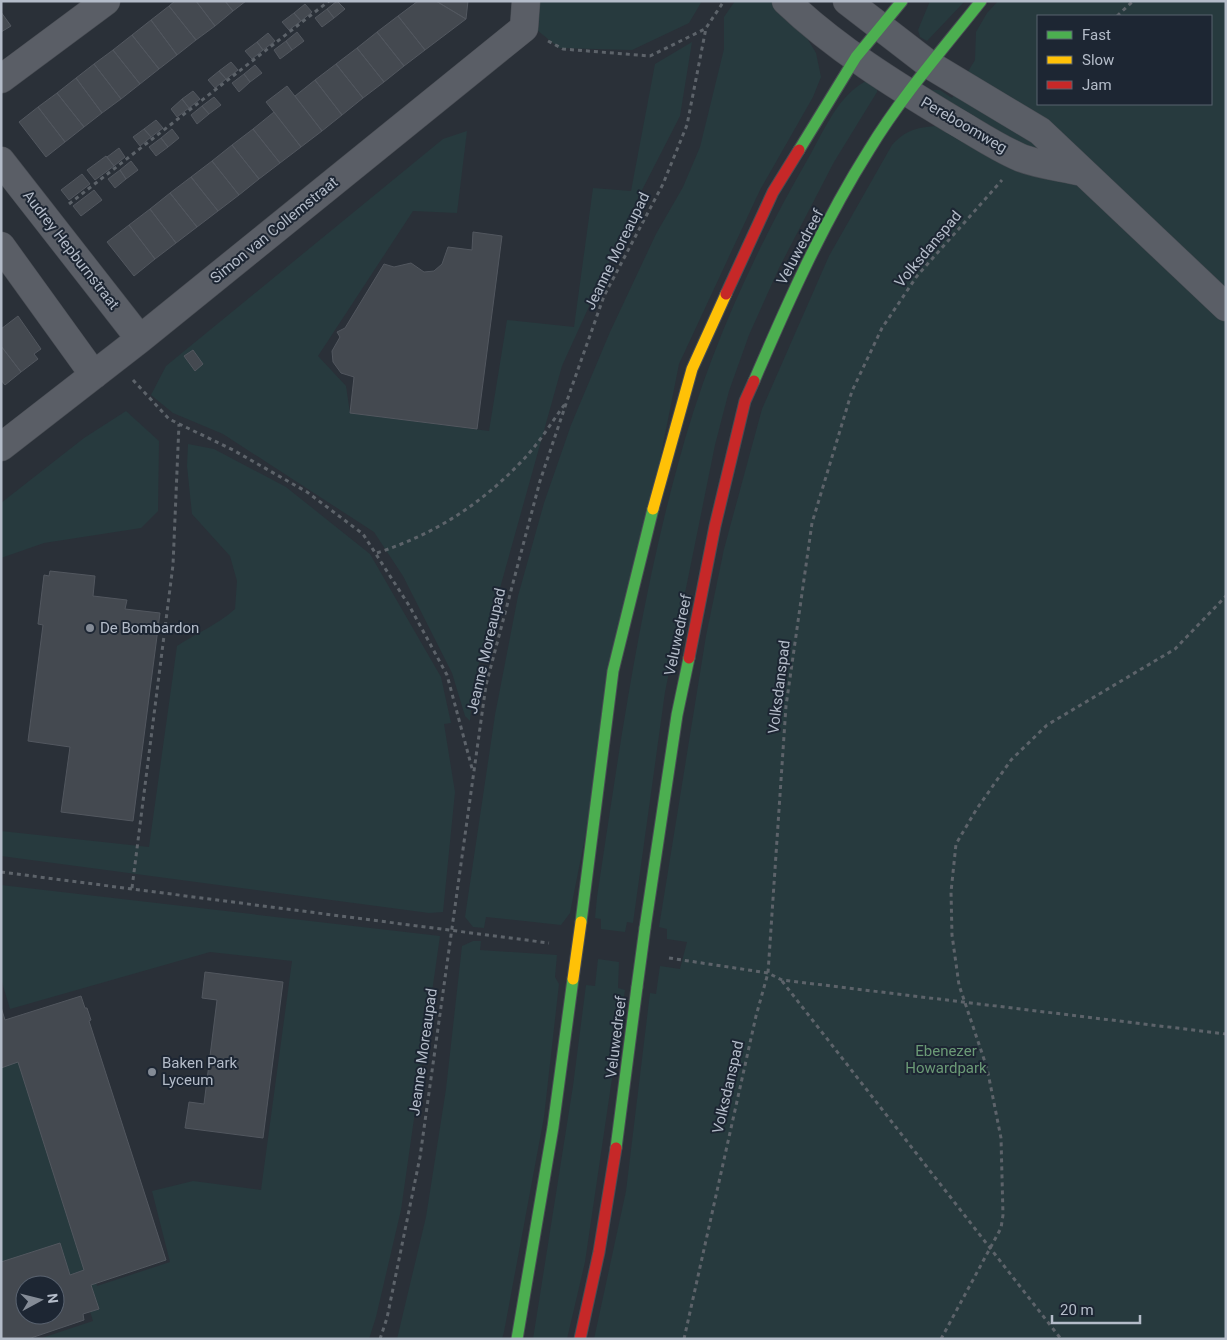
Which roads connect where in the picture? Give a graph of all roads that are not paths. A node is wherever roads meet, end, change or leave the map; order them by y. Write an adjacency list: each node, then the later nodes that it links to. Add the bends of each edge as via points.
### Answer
1 (106, 1): 10 (street)
2 (526, 1): 16 (street, Simon van Collemstraat, via 524,28)
3 (786, 1): 8 (street, Pereboomweg, via 810,25)
4 (847, 1): 7 (street, Pereboomweg)
5 (902, 1): 7 (main road)
6 (982, 1): 9 (main road, Veluwedreef)
7 (880, 27): 8 (main road); 9 (street, Pereboomweg)
8 (856, 57): 11 (street, Pereboomweg); 19 (main road, bridge, via 773,192 692,369 651,517 613,671 553,1127)
9 (930, 65): 11 (main road, Veluwedreef); 13 (street, Pereboomweg, via 1040,130)
10 (1, 79)
11 (909, 93): 13 (street, Pereboomweg, via 1020,157); 20 (main road, Veluwedreef, bridge, via 870,148 798,279 745,400 715,526 677,715 620,1125 599,1259)
12 (1, 161): 16 (street, Audrey Hepburnstraat)
13 (1082, 172): 15 (street, Pereboomweg)
14 (1, 246): 17 (street)
15 (1226, 307)
16 (140, 339): 17 (street, Simon van Collemstraat)
17 (94, 376): 18 (street, Simon van Collemstraat)
18 (1, 448)
19 (517, 1339)
20 (580, 1339)

